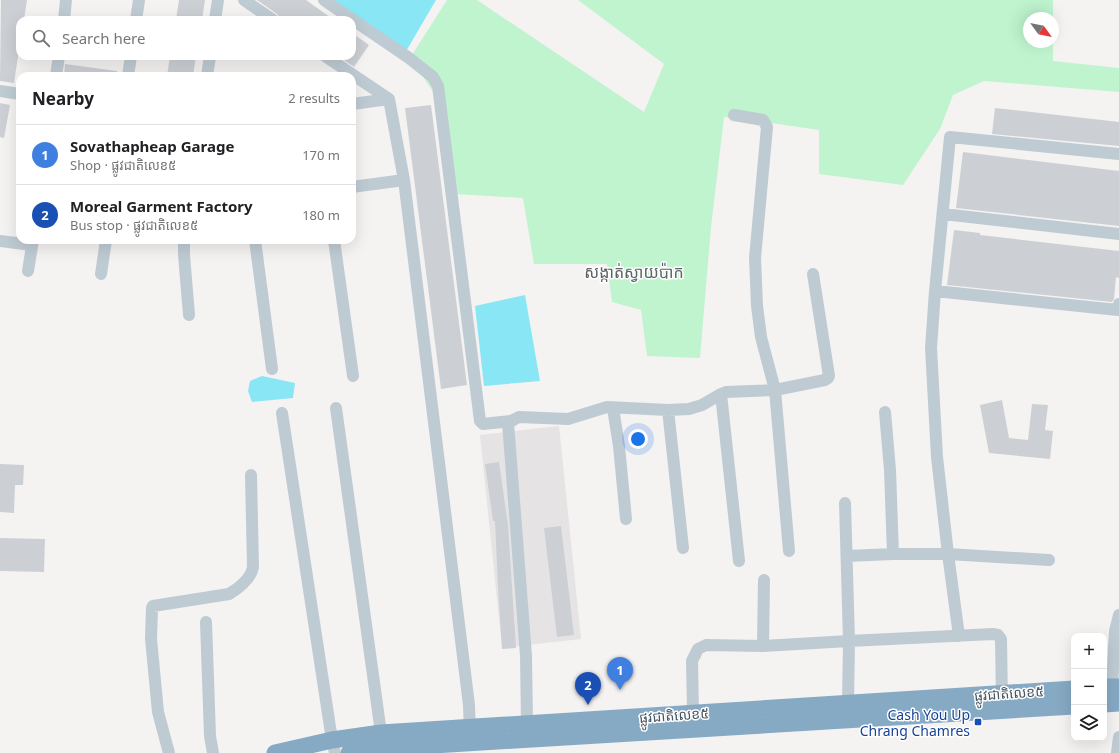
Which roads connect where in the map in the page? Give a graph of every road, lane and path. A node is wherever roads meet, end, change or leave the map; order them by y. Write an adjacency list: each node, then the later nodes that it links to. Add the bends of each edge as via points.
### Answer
1 (66, 0): 6 (street)
2 (139, 0): 7 (street)
3 (218, 0): 8 (street)
4 (244, 0): 9 (street)
5 (324, 0): 10 (street)
6 (64, 16)
7 (137, 16)
8 (216, 16)
9 (267, 16)
10 (347, 16)
11 (356, 22): 53 (street, via 409,58 433,77 438,86 480,421 483,424)
12 (58, 60): 16 (street)
13 (130, 60): 17 (street)
14 (209, 60): 18 (street)
15 (331, 60): 19 (street)
16 (57, 72)
17 (129, 72)
18 (208, 72)
19 (349, 72)
20 (356, 77): 23 (street)
21 (0, 90): 22 (street)
22 (16, 93)
23 (389, 99): 24 (street); 27 (street)
24 (356, 103)
25 (734, 115): 46 (street, via 763,120 767,127 755,258 756,298 762,337)
26 (1119, 154): 29 (street, via 950,137)
27 (404, 180): 28 (street); 82 (street, via 469,705)
28 (356, 186)
29 (943, 214): 30 (street); 41 (street)
30 (1119, 234)
31 (0, 241): 32 (street)
32 (16, 242)
33 (32, 244): 38 (street)
34 (105, 244): 39 (street)
35 (184, 244): 43 (street)
36 (256, 244): 44 (street)
37 (335, 244): 45 (street)
38 (28, 271)
39 (101, 274)
40 (813, 274): 46 (street, via 829,376 825,380)
41 (935, 291): 42 (street, via 1118,310); 60 (street, via 931,348 937,457)
42 (1119, 304)
43 (189, 315)
44 (272, 369)
45 (352, 376)
46 (775, 390): 47 (street); 58 (street)
47 (721, 394): 50 (street, via 696,407); 63 (street)
48 (336, 408): 81 (street)
49 (613, 408): 50 (street); 53 (street, via 607,406 568,419 519,417); 56 (street)
50 (668, 410): 57 (street)
51 (885, 412): 59 (street)
52 (282, 413): 84 (street)
53 (511, 421): 79 (street, via 508,429 526,656)
54 (251, 475): 85 (street, via 253,570 247,579 230,594 152,608 151,640 158,712)
55 (846, 503): 61 (street)
56 (626, 519)
57 (683, 548)
58 (789, 551)
59 (893, 554): 60 (street); 61 (street)
60 (948, 554): 62 (street); 67 (street)
61 (847, 556): 68 (street)
62 (1049, 560)
63 (739, 561)
64 (764, 580): 69 (street)
65 (1119, 615): 70 (street, via 1115,631)
66 (206, 622): 86 (street, via 210,736)
67 (959, 636): 68 (street); 72 (street, via 993,634 1001,639)
68 (849, 641): 69 (street); 74 (street)
69 (763, 646): 77 (street, via 706,645 698,649 692,661)
70 (1112, 687)
71 (1071, 690): 72 (highway, ផ្លូវជាតិលេខ៥)
72 (1002, 702): 74 (highway, ផ្លូវជាតិលេខ៥); 76 (highway, ផ្លូវជាតិលេខ៥); 78 (highway, ផ្លូវជាតិលេខ៥)
73 (1119, 703): 75 (highway)
74 (848, 704): 77 (highway, ផ្លូវជាតិលេខ៥)
75 (1107, 704)
76 (1071, 706)
77 (693, 713): 78 (highway, ផ្លូវជាតិលេខ៥)
78 (676, 722): 80 (highway, ផ្លូវជាតិលេខ៥)
79 (527, 724): 80 (highway, ផ្លូវជាតិលេខ៥); 82 (highway, ផ្លូវជាតិលេខ៥)
80 (567, 729): 82 (highway, ផ្លូវជាតិលេខ៥)
81 (381, 733): 82 (highway, ផ្លូវជាតិលេខ៥); 84 (highway, ផ្លូវជាតិលេខ៥)
82 (470, 735): 88 (highway, ផ្លូវជាតិលេខ៥)
83 (1119, 737): 89 (street)
84 (333, 747): 87 (highway, ផ្លូវជាតិលេខ៥)
85 (169, 753)
86 (213, 753)
87 (275, 753)
88 (349, 753)
89 (1118, 753)

